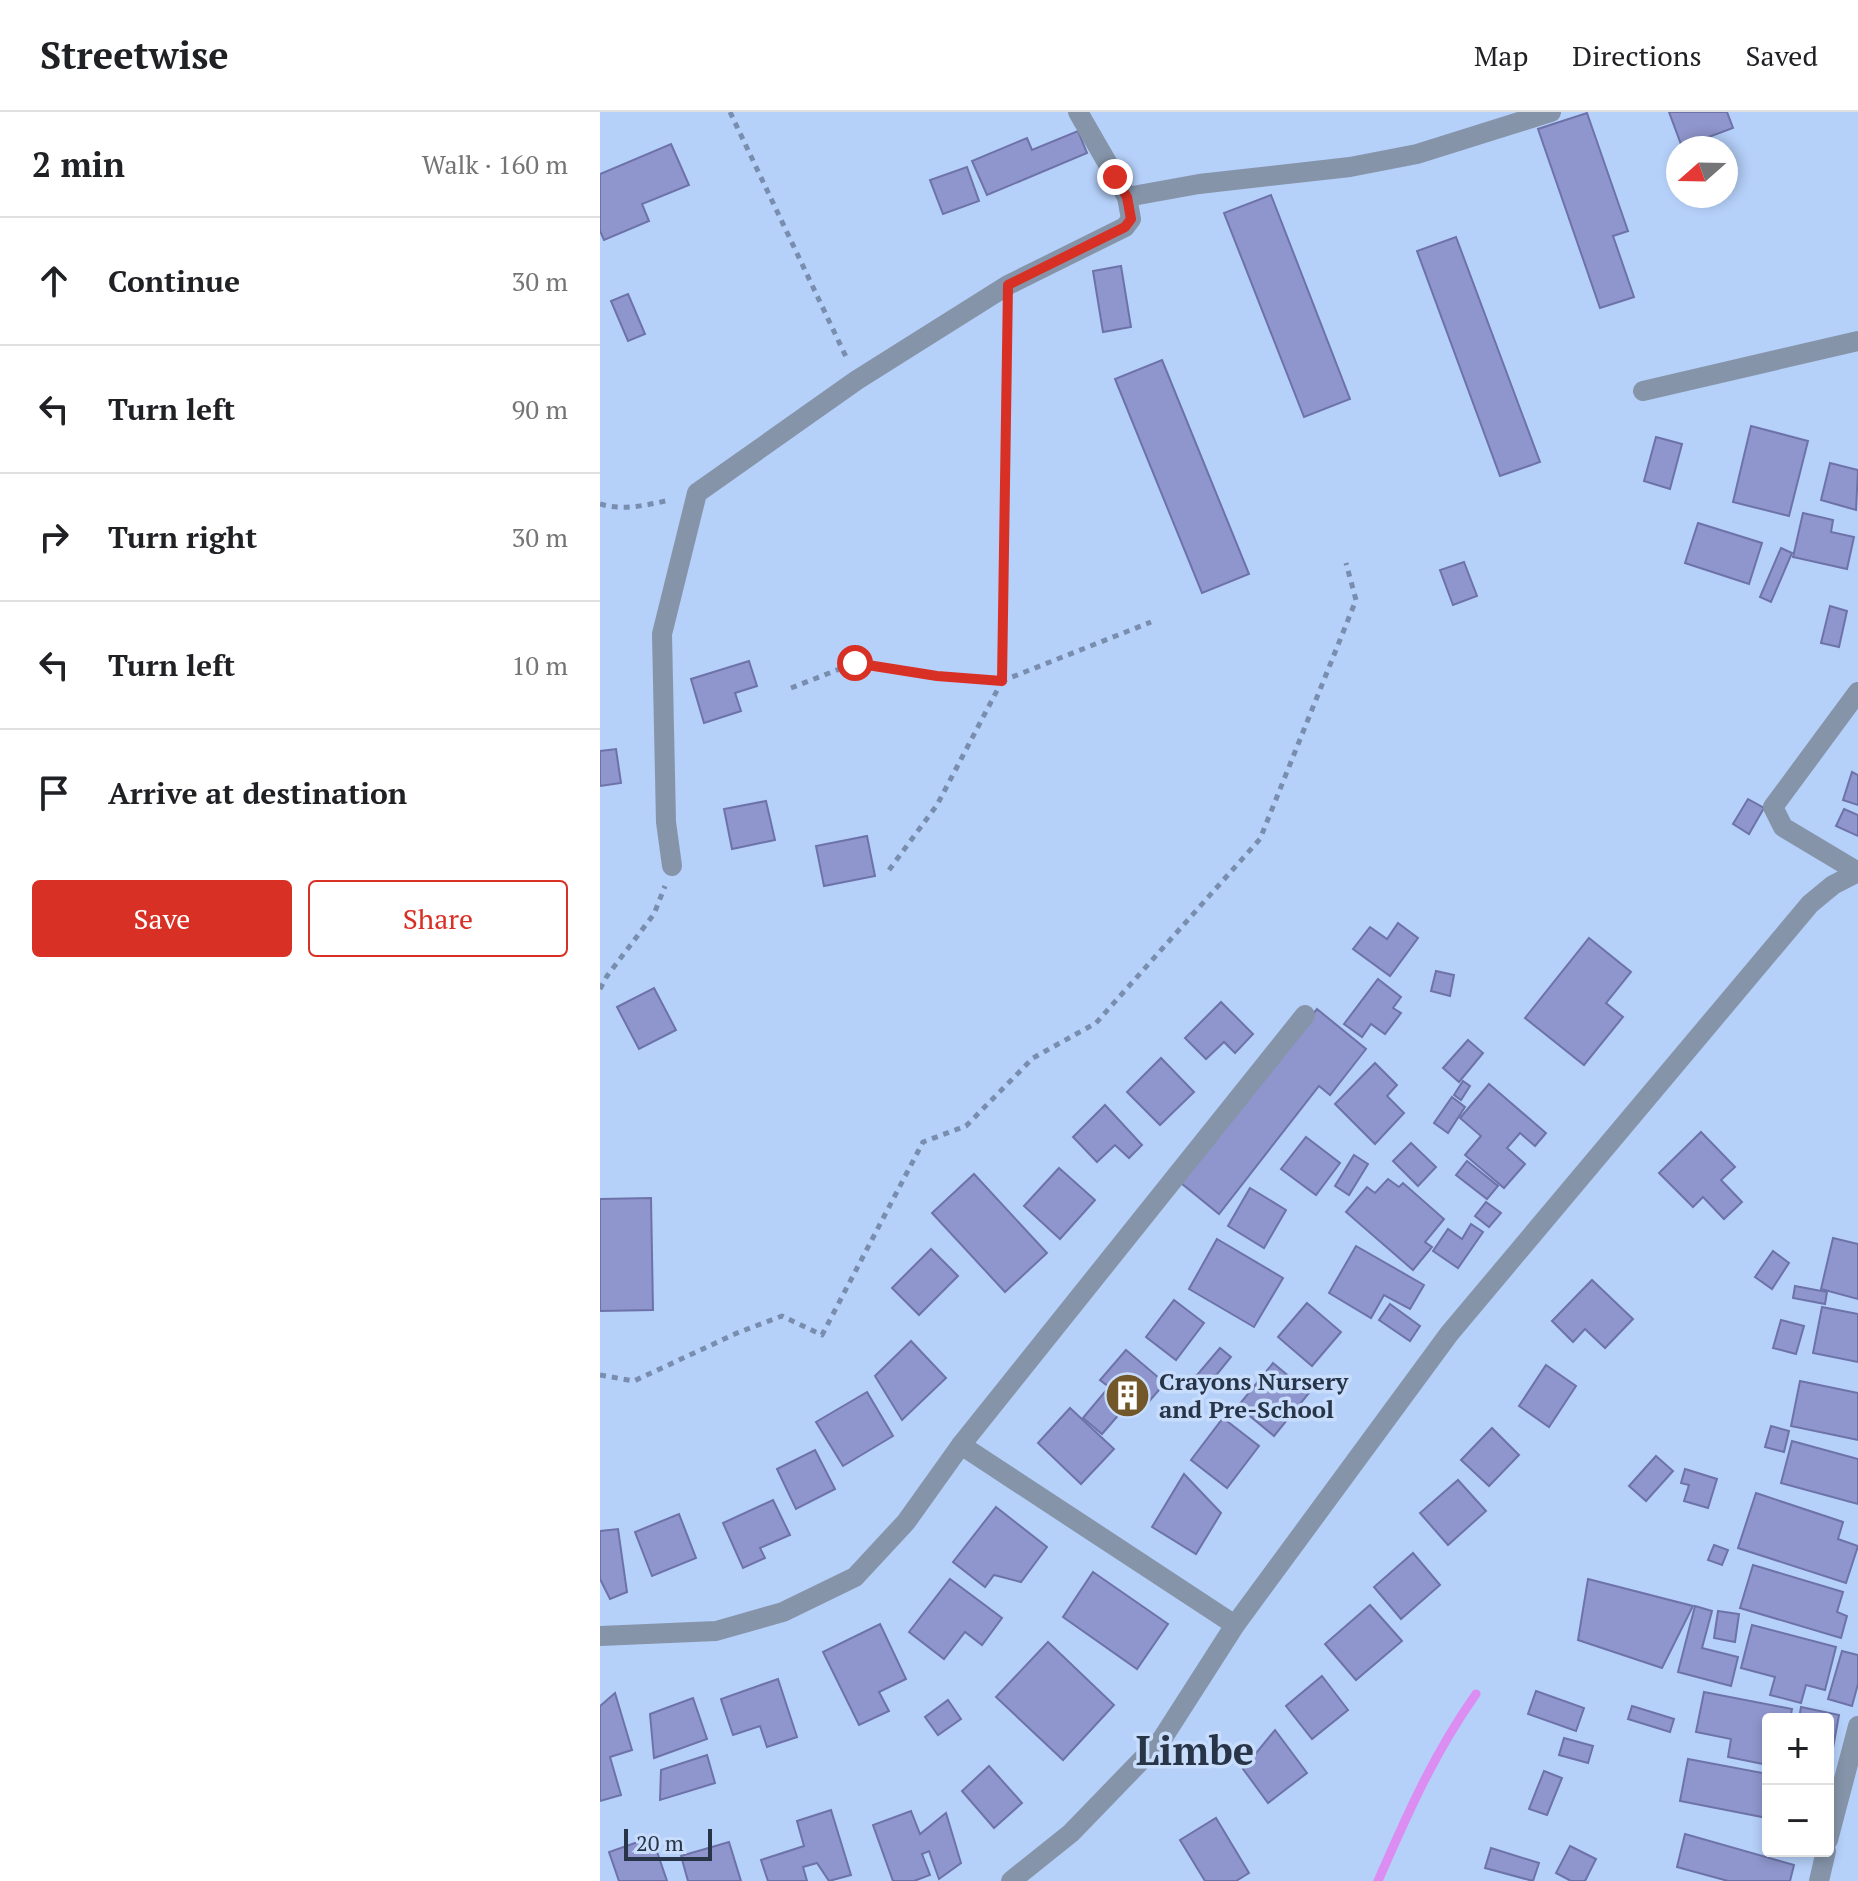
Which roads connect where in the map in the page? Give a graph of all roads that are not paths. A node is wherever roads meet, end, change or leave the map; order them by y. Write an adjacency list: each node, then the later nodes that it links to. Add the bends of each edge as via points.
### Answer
1 (1078, 112): 3 (street)
2 (1551, 112): 3 (street, via 1417,154)
3 (1127, 197): 7 (street, via 1131,219 1125,227 1008,285 857,380 697,493 662,634 666,822)
4 (1858, 341): 5 (street)
5 (1643, 391)
6 (1858, 692): 8 (street, via 1773,807 1783,827)
7 (672, 866)
8 (1858, 872): 11 (street, via 1810,904 1449,1334)
9 (1305, 1015): 10 (street)
10 (961, 1445): 11 (street); 12 (street, via 906,1522 855,1577 783,1612 716,1631)
11 (1235, 1625): 16 (street, via 1162,1739 1071,1833)
12 (600, 1636)
13 (1858, 1726): 14 (street)
14 (1834, 1817)
15 (1825, 1857): 17 (street)
16 (1011, 1881)
17 (1819, 1881)

